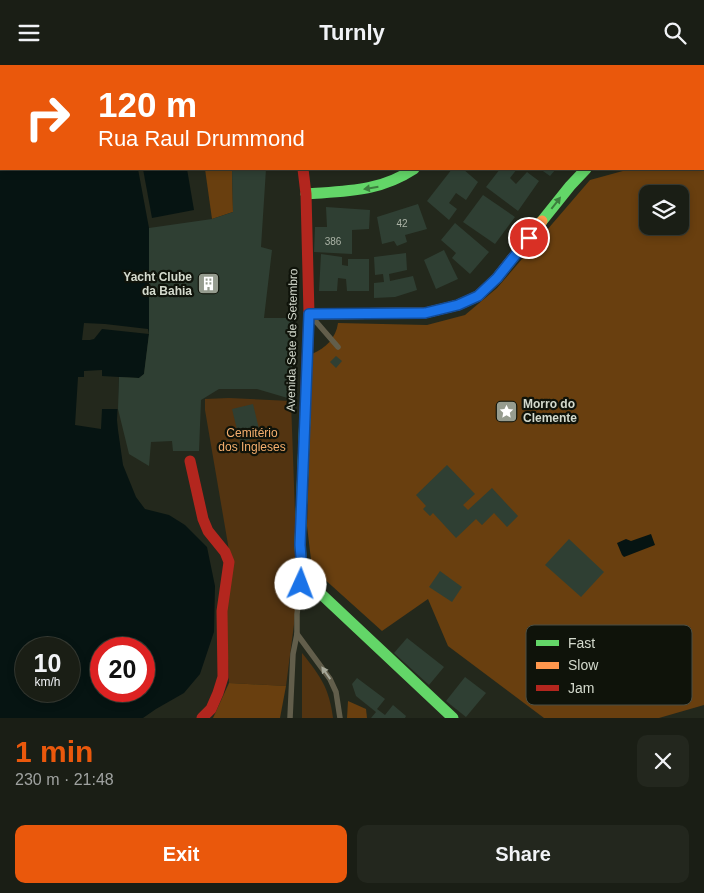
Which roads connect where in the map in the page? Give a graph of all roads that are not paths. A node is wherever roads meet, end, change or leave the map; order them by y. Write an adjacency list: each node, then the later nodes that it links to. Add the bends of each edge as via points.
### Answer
1 (303, 170): 4 (street, Avenida Sete de Setembro)
2 (413, 170): 4 (street, one-way to 4, via 404,177 368,189)
3 (585, 170): 5 (street, one-way to 3, via 425,313 478,296 507,267)
4 (306, 194): 5 (street, Avenida Sete de Setembro)
5 (309, 314): 6 (lane); 8 (street, Avenida Sete de Setembro, via 300,545)
6 (338, 347)
7 (190, 461): 10 (street, via 203,519 229,562 222,611 223,677 211,709)
8 (302, 570): 9 (lane); 13 (street, via 320,593)
9 (297, 634): 11 (lane); 12 (lane, one-way to 9, via 336,692 330,679)
10 (202, 718)
11 (290, 718)
12 (340, 718)
13 (453, 718)

